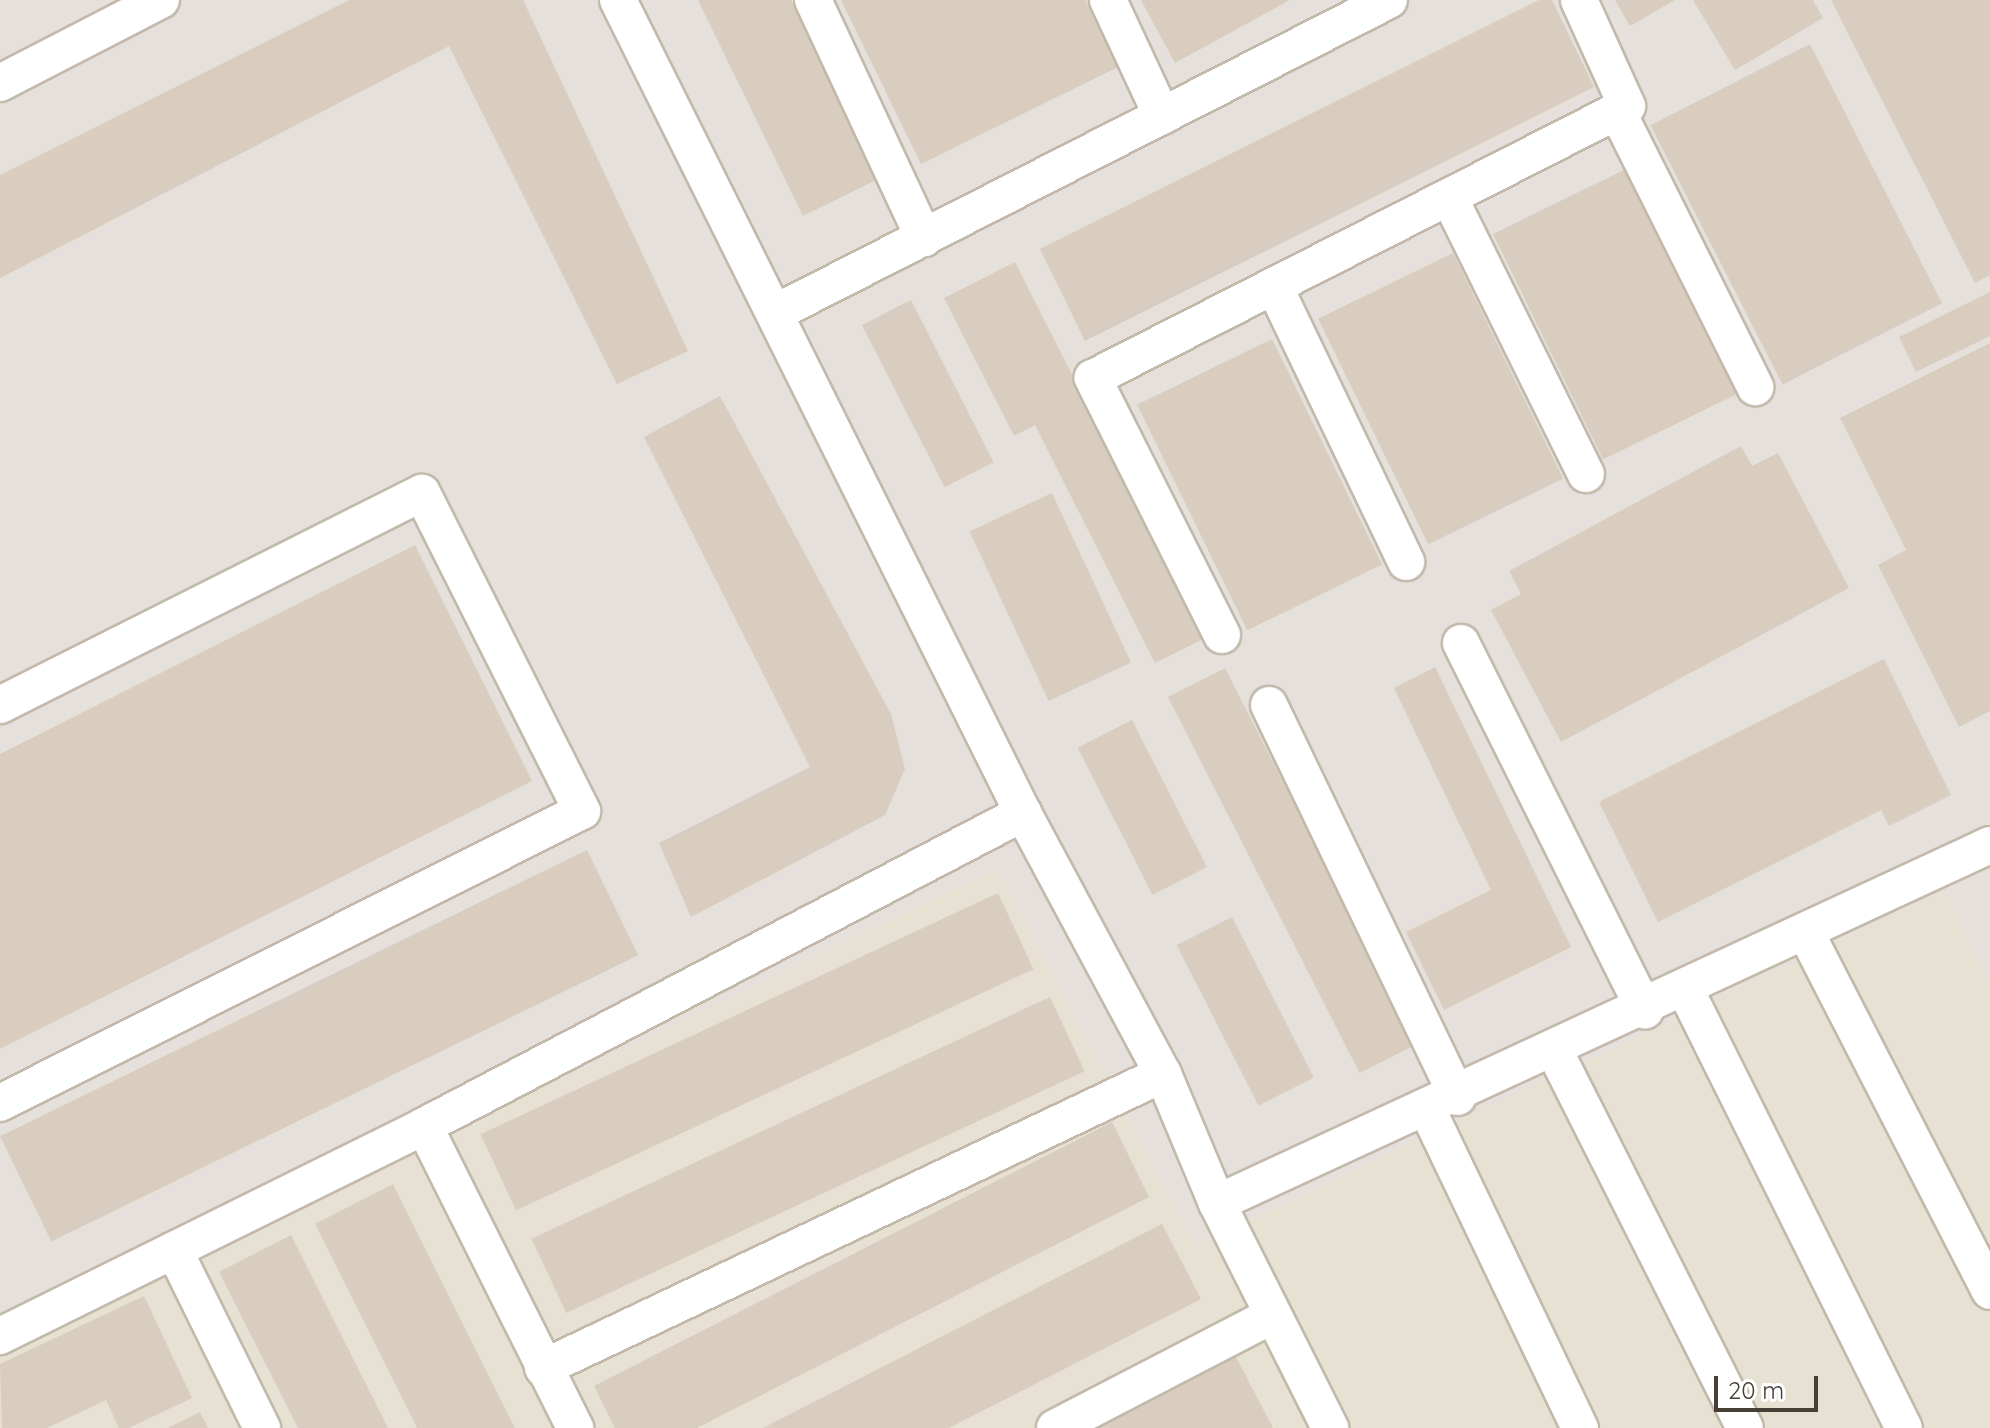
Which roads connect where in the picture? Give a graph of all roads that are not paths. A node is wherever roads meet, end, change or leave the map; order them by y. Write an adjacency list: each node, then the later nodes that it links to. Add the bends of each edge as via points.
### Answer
1 (161, 0): 7 (street)
2 (618, 0): 13 (street)
3 (813, 0): 11 (street)
4 (1108, 0): 9 (street)
5 (1389, 0): 9 (street)
6 (1579, 0): 8 (street, via 1627,106)
7 (0, 83)
8 (1617, 111): 10 (street); 14 (street)
9 (1162, 116): 11 (street)
10 (1449, 197): 12 (street); 15 (street)
11 (924, 238): 13 (street)
12 (1274, 286): 16 (street); 17 (street, via 1093,378)
13 (775, 313): 21 (street)
14 (1755, 387)
15 (1586, 474)
16 (1406, 562)
17 (1222, 635)
18 (1461, 643): 25 (street)
19 (0, 705): 28 (street, via 422,493 582,811)
20 (1269, 705): 29 (street)
21 (1023, 813): 27 (street); 30 (street)
22 (1990, 845): 23 (street)
23 (1807, 935): 24 (street); 33 (street)
24 (1686, 991): 25 (street); 43 (street)
25 (1645, 1010): 26 (street)
26 (1555, 1052): 29 (street); 42 (street)
27 (1163, 1074): 31 (street); 36 (street)
28 (0, 1103)
29 (1443, 1104): 31 (street); 41 (street)
30 (424, 1126): 32 (street); 36 (street)
31 (1217, 1203): 34 (street)
32 (174, 1250): 35 (street); 37 (street)
33 (1990, 1291)
34 (1271, 1316): 39 (street); 40 (street)
35 (0, 1336)
36 (543, 1368): 38 (street)
37 (262, 1428)
38 (575, 1428)
39 (1055, 1428)
40 (1330, 1428)
41 (1580, 1428)
42 (1745, 1428)
43 (1904, 1428)

